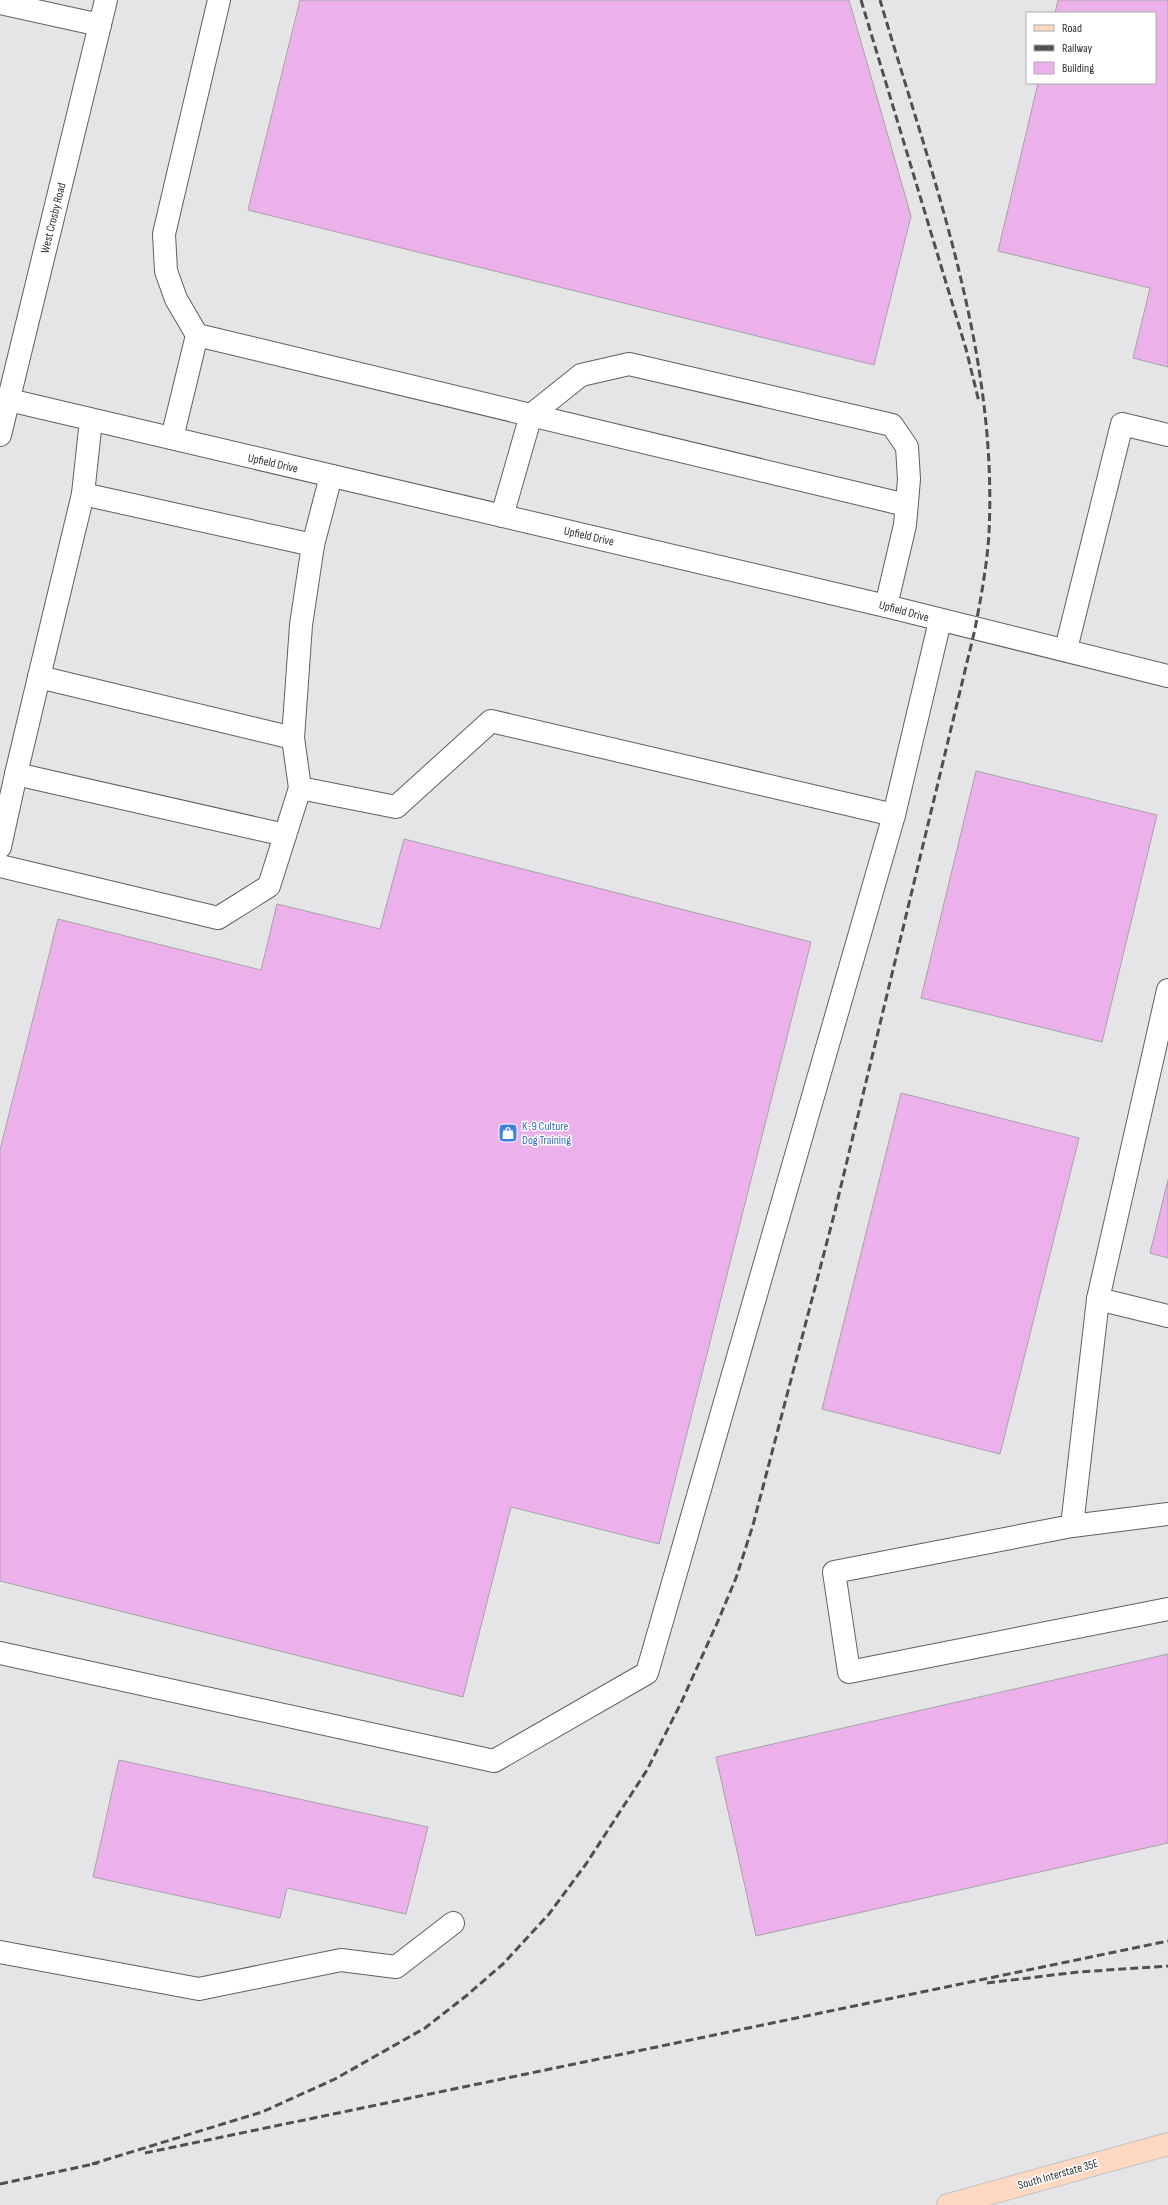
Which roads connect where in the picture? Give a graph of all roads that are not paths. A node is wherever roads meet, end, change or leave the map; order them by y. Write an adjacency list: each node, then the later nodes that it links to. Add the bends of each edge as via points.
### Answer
1 (106, 0): 4 (street, West Crosby Road)
2 (219, 0): 5 (street, via 164,234 166,271 176,299)
3 (0, 3): 4 (street)
4 (100, 25): 6 (street, West Crosby Road)
5 (197, 335): 7 (street); 11 (street)
6 (9, 400): 8 (street, Upfield Drive); 9 (street, West Crosby Road)
7 (531, 415): 14 (street); 14 (street, via 581,375 629,364 892,425 907,447 909,479); 15 (street)
8 (91, 420): 11 (street, Upfield Drive); 13 (street)
9 (0, 435)
10 (1168, 435): 19 (street, via 1122,424)
11 (172, 438): 12 (street, Upfield Drive)
12 (331, 476): 15 (street, Upfield Drive); 16 (street)
13 (83, 494): 16 (street); 21 (street)
14 (906, 505): 17 (street, via 905,525)
15 (502, 516): 17 (street, Upfield Drive)
16 (313, 545): 22 (street, via 301,625)
17 (886, 606): 18 (street, Upfield Drive)
18 (940, 621): 19 (street, Upfield Drive); 25 (street)
19 (1066, 649): 20 (street, Upfield Drive)
20 (1168, 676)
21 (39, 677): 22 (street); 23 (street)
22 (293, 738): 24 (street)
23 (16, 774): 26 (street); 27 (street)
24 (300, 788): 25 (street, via 396,807 490,721); 26 (street)
25 (894, 815): 36 (street, via 647,1673 494,1761)
26 (285, 835): 28 (street, via 269,886 218,918)
27 (0, 847)
28 (0, 866)
29 (1168, 990): 30 (street)
30 (1164, 1024): 31 (street)
31 (1098, 1299): 32 (street); 34 (street)
32 (1168, 1316)
33 (1168, 1514): 34 (street)
34 (1072, 1526): 35 (street, via 834,1572 850,1672)
35 (1168, 1609)
36 (0, 1653)
37 (453, 1922): 38 (street, via 396,1967 341,1960 199,1989)
38 (0, 1952)
39 (1168, 2144): 40 (main road, South Interstate 35E)
40 (948, 2205)

